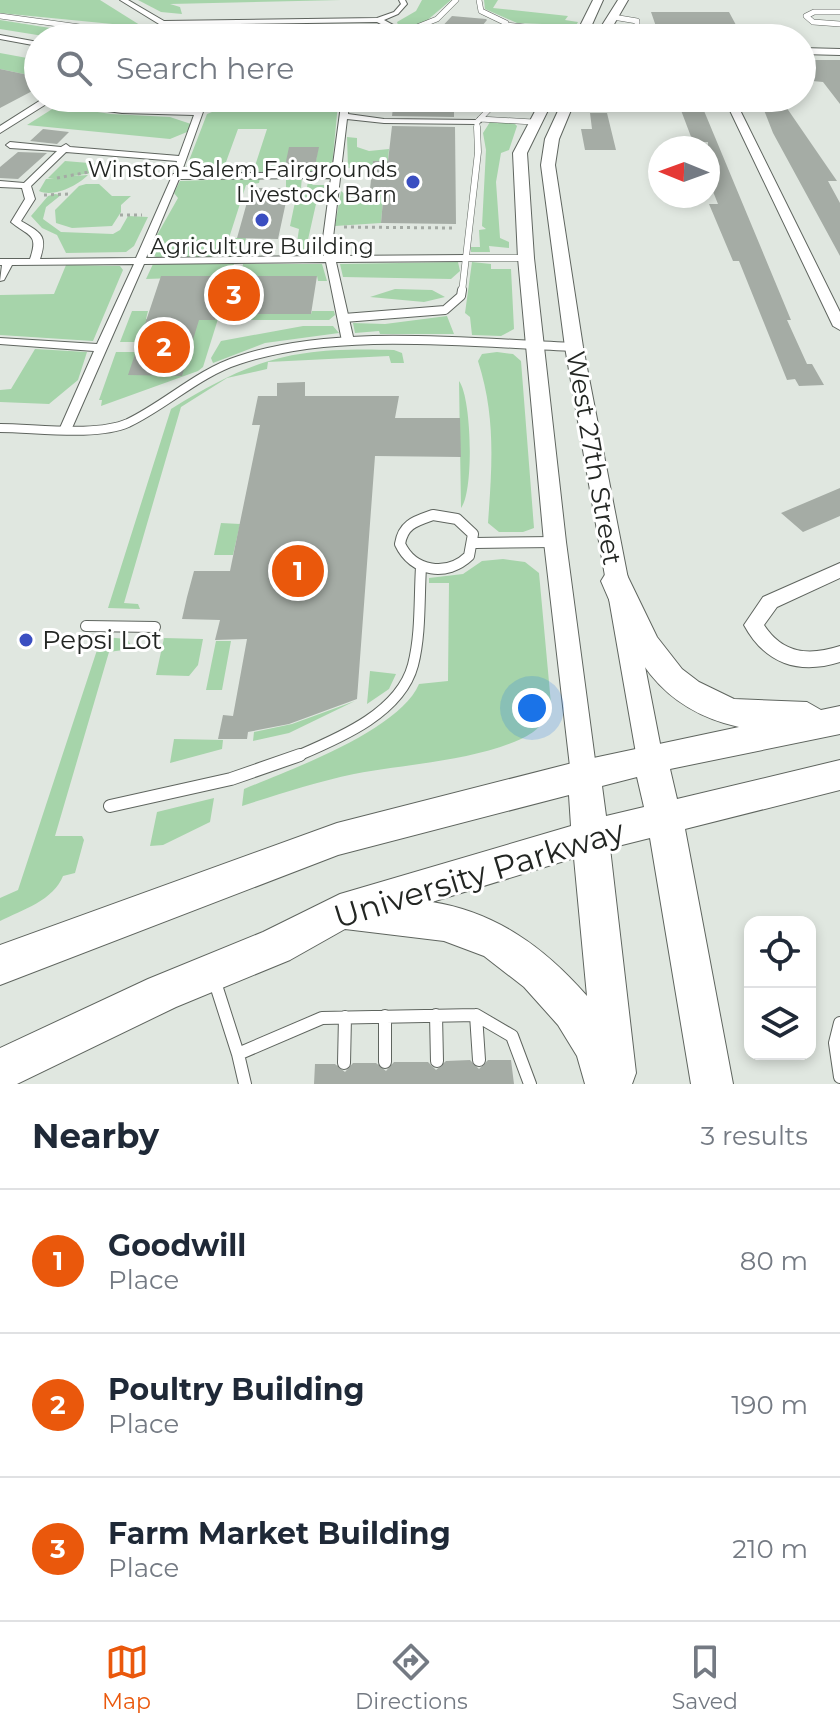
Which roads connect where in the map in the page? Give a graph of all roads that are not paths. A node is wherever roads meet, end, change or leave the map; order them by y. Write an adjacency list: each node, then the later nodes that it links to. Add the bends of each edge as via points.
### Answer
1 (123, 0): 13 (street)
2 (402, 0): 12 (street, via 396,13)
3 (456, 0): 16 (lane)
4 (479, 0): 17 (lane, via 481,11)
5 (598, 0): 18 (street)
6 (623, 0): 11 (street)
7 (822, 0): 8 (lane)
8 (830, 11): 9 (lane); 21 (lane, via 806,16 813,22)
9 (840, 12)
10 (0, 16): 14 (lane)
11 (613, 17): 19 (street); 20 (lane)
12 (378, 20): 13 (street); 15 (street)
13 (163, 23)
14 (58, 24)
15 (385, 24)
16 (424, 24)
17 (504, 24)
18 (587, 24)
19 (609, 24)
20 (637, 24)
21 (840, 24)
22 (0, 37): 23 (street)
23 (24, 41)
24 (816, 51): 25 (street)
25 (840, 52)
26 (28, 112): 36 (street)
27 (199, 112): 40 (street)
28 (344, 112): 33 (street)
29 (486, 112): 34 (lane)
30 (539, 112): 35 (street, West 27th Street)
31 (564, 112): 59 (street, West 27th Street, via 548,165)
32 (736, 112): 55 (street)
33 (344, 116): 34 (street, via 399,122); 41 (street)
34 (478, 120): 35 (lane); 47 (lane)
35 (533, 122): 48 (street, West 27th Street, via 520,153)
36 (0, 131): 37 (street)
37 (10, 145): 38 (street); 39 (street)
38 (66, 147): 40 (street); 44 (street)
39 (0, 154)
40 (182, 159): 42 (street)
41 (336, 175): 42 (street); 49 (street)
42 (176, 176): 51 (street)
43 (0, 184): 44 (street)
44 (26, 186): 45 (street, via 30,199)
45 (16, 222): 46 (street); 50 (street, via 37,235 40,244)
46 (0, 223)
47 (466, 258): 48 (lane); 49 (street); 54 (lane, via 461,296 445,310)
48 (526, 258): 58 (street, West 27th Street)
49 (329, 259): 51 (street); 54 (street)
50 (34, 261): 51 (street); 52 (street)
51 (140, 261): 60 (street)
52 (4, 262): 53 (street)
53 (0, 278)
54 (344, 318): 57 (street)
55 (840, 326)
56 (0, 341): 60 (street)
57 (348, 341): 58 (lane); 62 (lane, via 306,344 238,360 127,423 104,429)
58 (536, 343): 59 (lane); 63 (street, West 27th Street)
59 (574, 347): 67 (street, West 27th Street)
60 (100, 348): 62 (street)
61 (0, 428): 62 (lane)
62 (66, 428)
63 (555, 542): 64 (lane); 73 (street, West 27th Street)
64 (475, 543): 65 (lane, via 457,565); 65 (lane, via 457,519 420,517 402,529 399,546)
65 (421, 567): 75 (lane, via 412,671 392,704 336,739 250,774 162,799)
66 (840, 570): 70 (street, via 770,602 754,625 765,646 792,660 823,661)
67 (616, 581): 71 (main road, via 648,651 678,688 735,713); 72 (street, West 27th Street)
68 (86, 626): 69 (lane)
69 (155, 627)
70 (840, 654)
71 (840, 719): 72 (main road)
72 (650, 759): 73 (main road); 76 (main road, West 27th Street)
73 (584, 775): 77 (main road); 79 (main road, via 337,839)
74 (840, 775): 76 (main road, University Parkway)
75 (110, 806)
76 (665, 820): 77 (main road, University Parkway); 97 (main road, West 27th Street)
77 (592, 836): 78 (main road, University Parkway); 96 (main road)
78 (340, 912): 80 (main road, University Parkway); 95 (main road, via 455,924 510,951 566,1005 595,1047)
79 (0, 965)
80 (212, 972): 86 (lane); 91 (main road, University Parkway)
81 (436, 1015): 82 (lane); 83 (lane); 88 (lane)
82 (476, 1015): 87 (lane); 94 (lane, via 512,1036)
83 (385, 1016): 84 (lane); 89 (lane)
84 (345, 1017): 86 (lane, via 322,1018); 90 (lane)
85 (840, 1023): 92 (lane, via 834,1055)
86 (238, 1054): 93 (lane)
87 (479, 1060)
88 (437, 1061)
89 (385, 1062)
90 (344, 1063)
91 (0, 1070)
92 (840, 1077)
93 (245, 1084)
94 (530, 1084)
95 (606, 1084)
96 (616, 1084)
97 (712, 1084)

